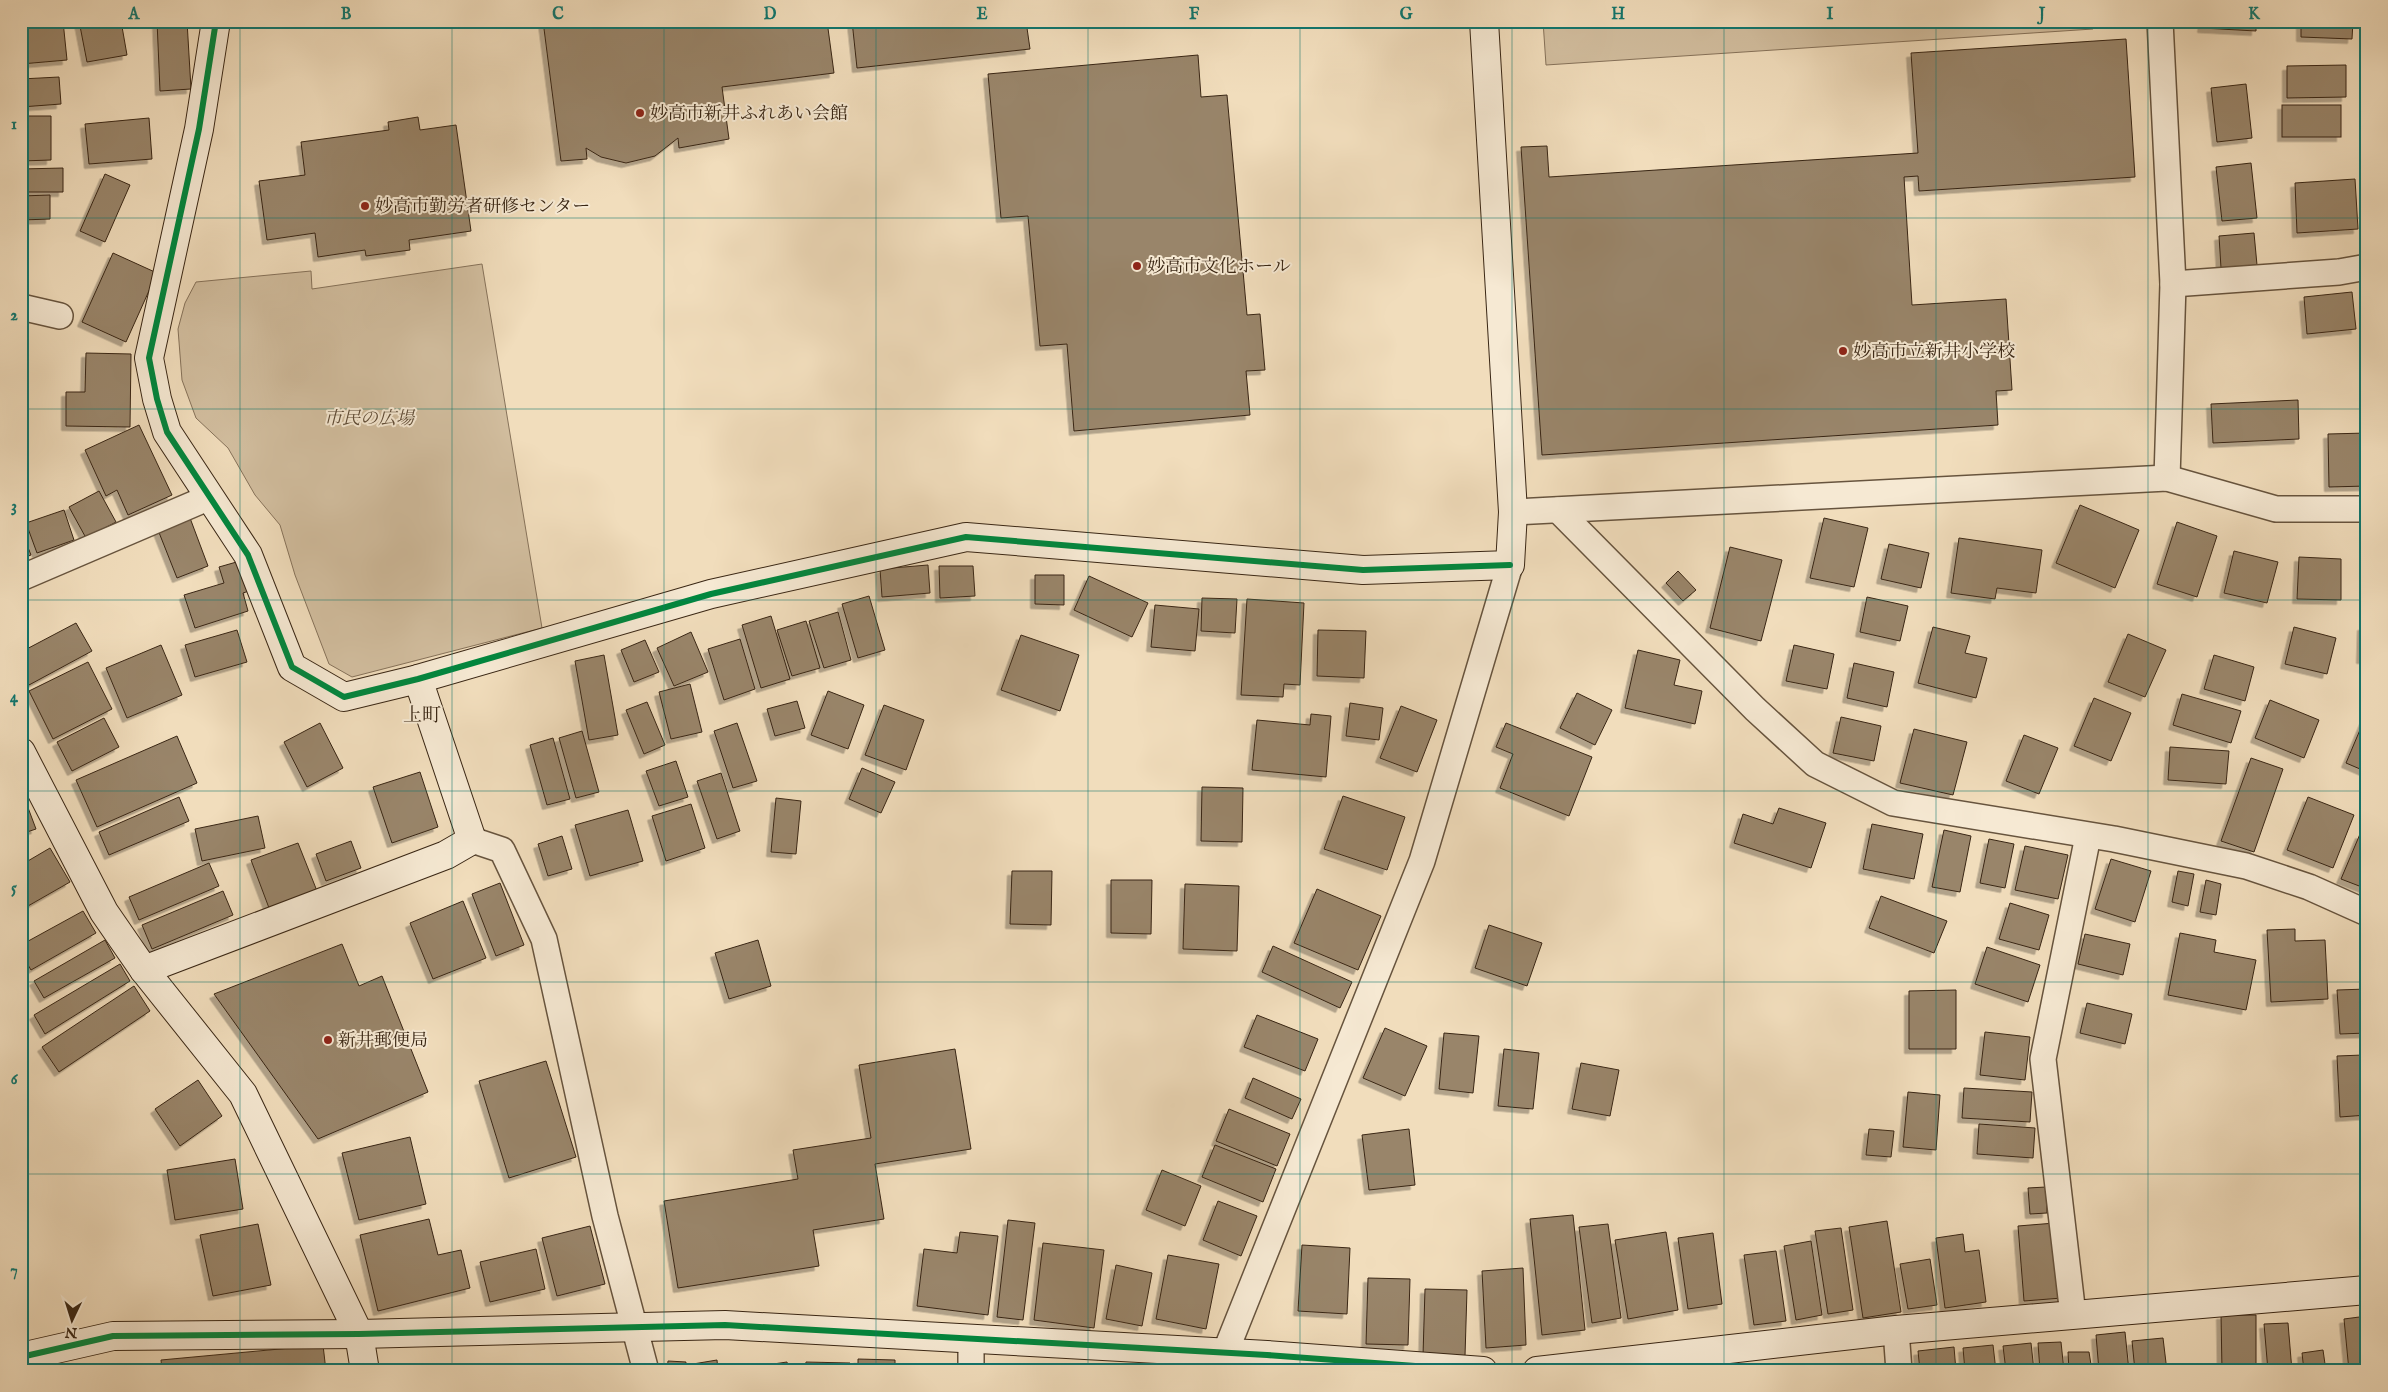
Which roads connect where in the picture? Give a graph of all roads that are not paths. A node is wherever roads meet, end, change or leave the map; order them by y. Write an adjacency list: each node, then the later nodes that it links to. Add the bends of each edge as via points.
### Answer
1 (216, 21): 9 (street, via 199,129 149,358 167,432)
2 (1484, 21): 12 (street)
3 (2160, 21): 5 (street)
4 (2367, 267): 5 (street, via 2339,272)
5 (2173, 284): 8 (street)
6 (21, 307): 7 (street)
7 (60, 316)
8 (2167, 478): 10 (street, via 2276,509); 11 (street)
9 (210, 497): 14 (street); 15 (street, via 248,555 292,667 344,697)
10 (2367, 509)
11 (1558, 510): 12 (street); 17 (street, via 1755,709 1815,764 1893,803)
12 (1513, 512): 13 (street)
13 (1510, 565): 15 (street, via 1363,570 966,537 711,594); 27 (street, via 1422,861)
14 (21, 578)
15 (418, 679): 18 (street)
16 (21, 752): 20 (street, via 104,912)
17 (2088, 836): 19 (street, via 2246,866 2309,887); 22 (street, via 2043,1059)
18 (472, 840): 20 (street, via 446,855); 23 (street, via 502,850 544,939 605,1216)
19 (2367, 914)
20 (144, 970): 25 (street, via 244,1094)
21 (2367, 1290): 22 (street)
22 (2073, 1315): 24 (street)
23 (635, 1327): 25 (street); 26 (street, via 726,1325); 31 (street)
24 (1896, 1330): 34 (street); 35 (street)
25 (359, 1334): 28 (street, via 113,1336); 30 (street)
26 (971, 1339): 27 (street); 32 (street)
27 (1225, 1353): 29 (street)
28 (21, 1357)
29 (1267, 1363): 33 (street)
30 (365, 1371)
31 (646, 1371)
32 (971, 1371)
33 (1483, 1371)
34 (1537, 1371)
35 (1898, 1371)

